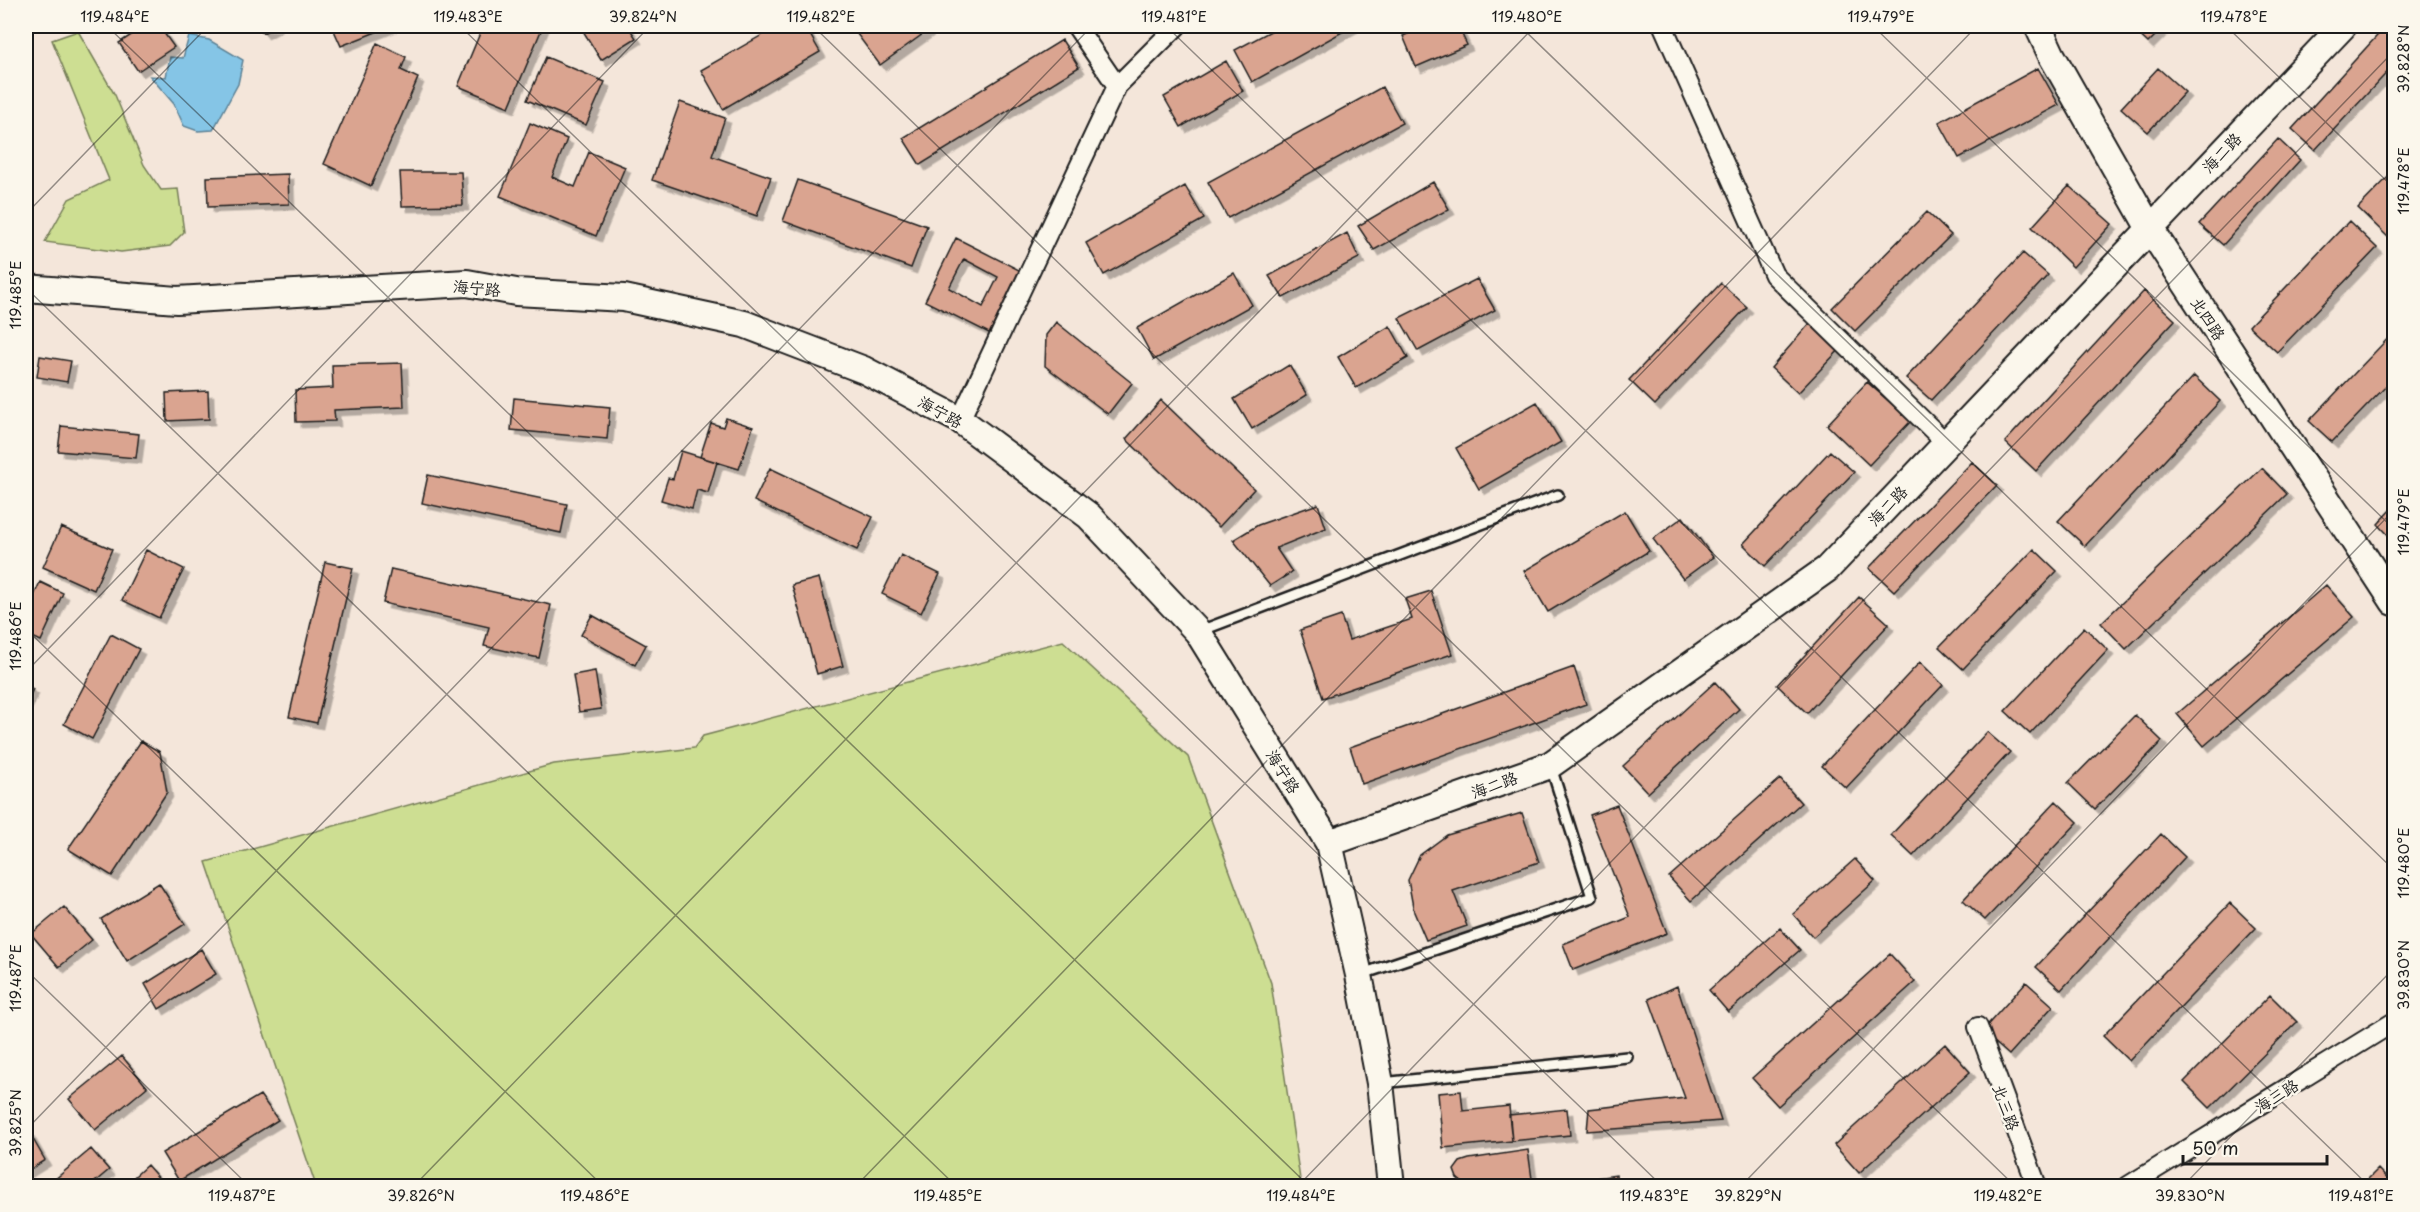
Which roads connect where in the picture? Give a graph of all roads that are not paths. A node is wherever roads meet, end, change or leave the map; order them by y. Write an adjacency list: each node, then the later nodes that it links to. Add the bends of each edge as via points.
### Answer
1 (1076, 26): 6 (street)
2 (1177, 26): 6 (street)
3 (1664, 26): 10 (street, via 1774,275)
4 (2038, 26): 7 (street, 北四路)
5 (2343, 26): 7 (street, 海二路)
6 (1117, 86): 9 (street)
7 (2149, 227): 10 (street, 海二路); 12 (street, 北四路)
8 (26, 288): 9 (street, 海宁路, via 177,300 467,283 516,291 624,298 744,324 864,370)
9 (960, 420): 13 (street, 海宁路, via 1089,516)
10 (1946, 444): 14 (street, 海二路, via 1827,569)
11 (1558, 495): 13 (lane)
12 (2394, 602)
13 (1198, 632): 15 (street, 海宁路)
14 (1550, 765): 15 (street, 海二路); 16 (lane, via 1592,897)
15 (1329, 843): 16 (street, 海宁路)
16 (1359, 975): 20 (street, 海宁路)
17 (2394, 1022): 23 (street, 海三路)
18 (1978, 1028): 22 (street, 北三路)
19 (1627, 1057): 20 (lane)
20 (1380, 1083): 21 (street, 海宁路)
21 (1391, 1186)
22 (2037, 1186)
23 (2128, 1186)

